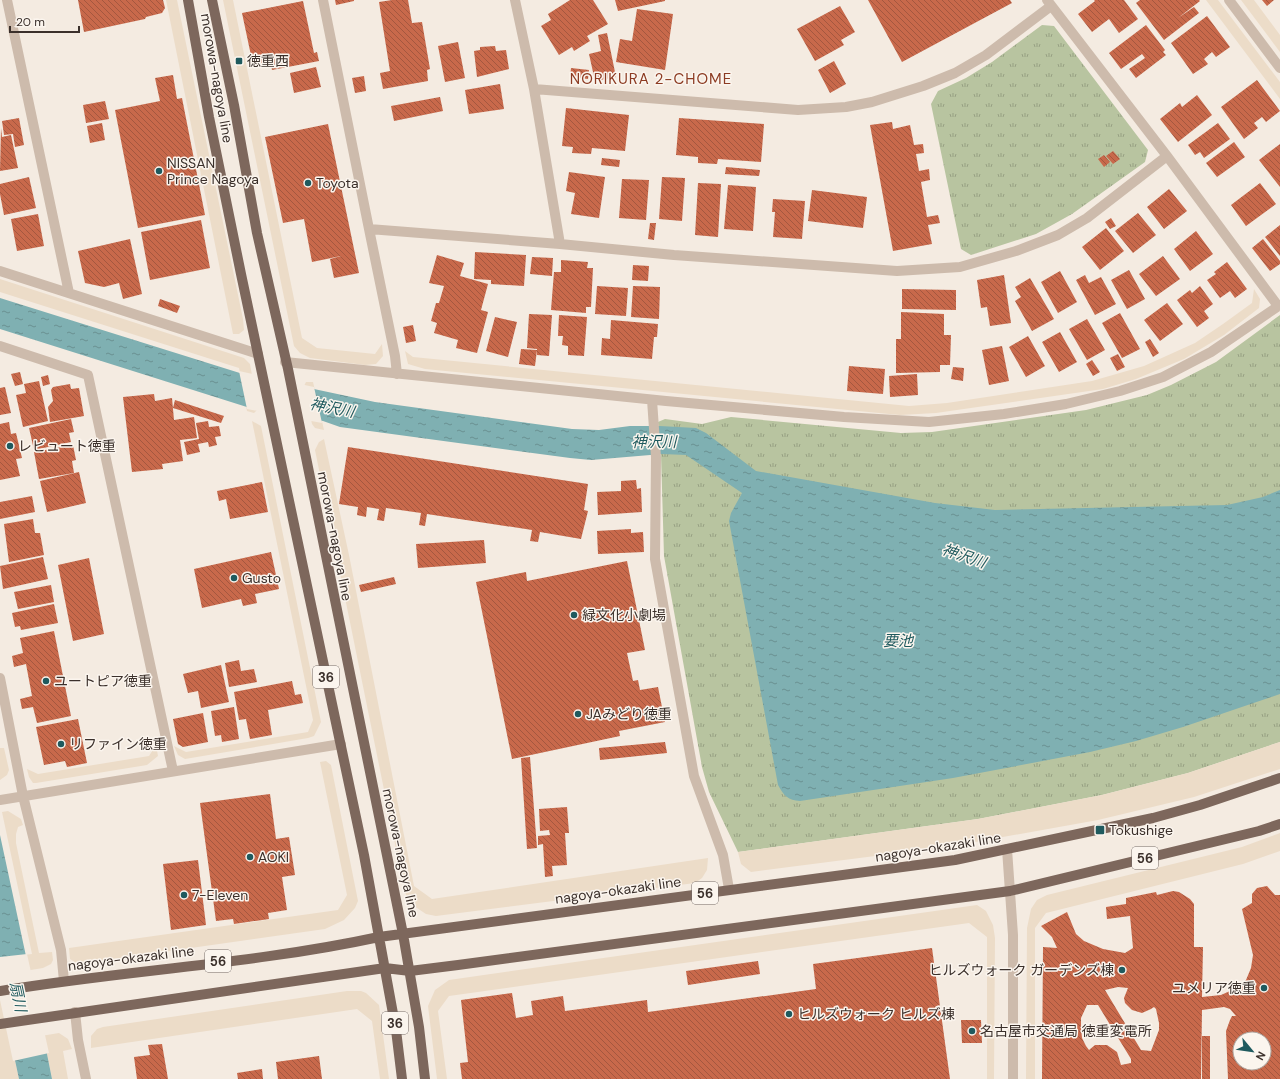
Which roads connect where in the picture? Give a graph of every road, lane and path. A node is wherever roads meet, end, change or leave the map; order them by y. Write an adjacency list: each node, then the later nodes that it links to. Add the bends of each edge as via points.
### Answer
1 (7, 0): 14 (street)
2 (188, 0): 17 (main road, morowa-nagoya line / 36, via 209,117)
3 (212, 0): 18 (main road, morowa-nagoya line / 36, via 257,233)
4 (323, 0): 11 (street)
5 (515, 0): 9 (street)
6 (1229, 0): 8 (street)
7 (1049, 3): 9 (street, via 986,55 955,73 872,102 846,107 798,110); 10 (street)
8 (1280, 68)
9 (534, 89): 12 (street)
10 (1167, 156): 12 (street, via 1092,214 1058,235 1016,251 960,267 897,271); 15 (street)
11 (369, 229): 12 (street); 19 (street)
12 (560, 244)
13 (0, 271): 14 (street)
14 (68, 293): 17 (street)
15 (1279, 305): 20 (street, via 1211,352 1163,377 1066,404 1004,414 929,422)
16 (0, 346): 23 (street, via 88,375)
17 (258, 354): 22 (main road, morowa-nagoya line / 36)
18 (286, 366): 19 (street); 31 (main road, morowa-nagoya line / 36)
19 (397, 374): 20 (street)
20 (652, 400): 29 (street, via 656,457 655,559 694,776 723,855)
21 (0, 678): 25 (street)
22 (340, 744): 23 (street); 32 (main road, morowa-nagoya line / 36)
23 (173, 771): 25 (street)
24 (1280, 778): 28 (main road, nagoya-okazaki line / 56, via 1153,818)
25 (23, 796): 26 (street); 35 (street, via 61,950)
26 (0, 800)
27 (1280, 824): 30 (main road, 56)
28 (1007, 850): 29 (main road, nagoya-okazaki line / 56, via 927,865); 30 (street)
29 (729, 889): 31 (main road, nagoya-okazaki line / 56)
30 (1010, 891): 34 (main road, 56); 42 (street, via 1013,935)
31 (403, 934): 32 (main road, nagoya-okazaki line / 56); 34 (main road, morowa-nagoya line / 36)
32 (379, 937): 33 (main road, morowa-nagoya line / 36); 35 (main road, nagoya-okazaki line / 56, via 328,948)
33 (385, 968): 34 (main road, 56); 37 (main road, 56); 40 (main road, morowa-nagoya line / 36)
34 (410, 971): 41 (main road, morowa-nagoya line / 36)
35 (60, 981): 36 (main road, nagoya-okazaki line / 56)
36 (0, 991)
37 (76, 1012): 38 (main road, 56); 39 (street, via 78,1040)
38 (0, 1024)
39 (86, 1079)
40 (402, 1079)
41 (425, 1079)
42 (1012, 1079)

